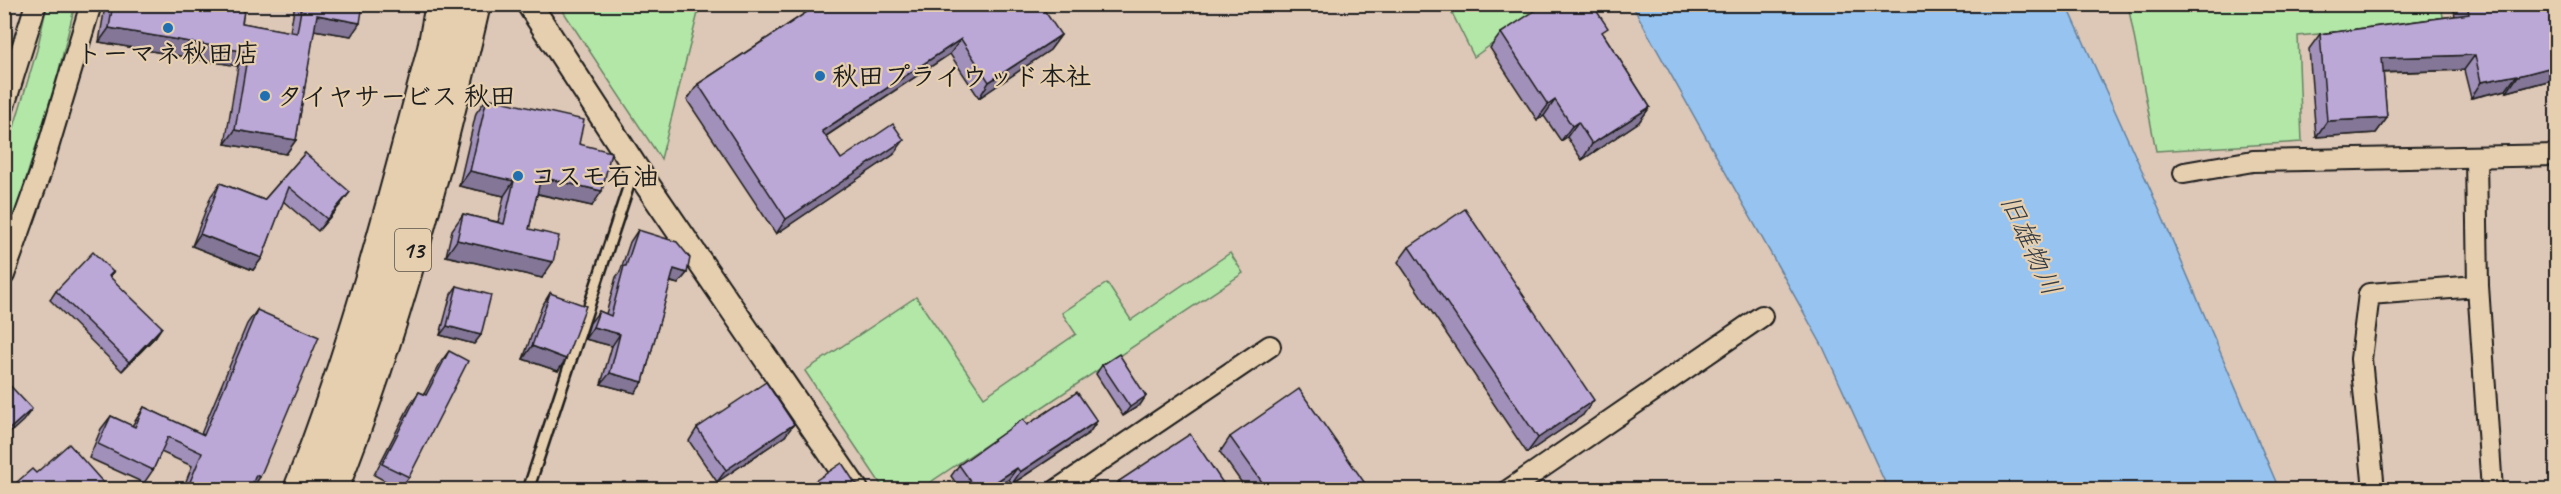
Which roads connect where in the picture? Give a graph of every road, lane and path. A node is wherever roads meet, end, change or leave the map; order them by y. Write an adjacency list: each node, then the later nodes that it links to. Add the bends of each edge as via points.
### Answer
1 (36, 4): 6 (street)
2 (92, 4): 11 (street, via 44,164)
3 (442, 4): 15 (highway, 13, via 431,60 362,315)
4 (474, 4): 16 (highway, 13, via 446,130 408,269)
5 (529, 4): 9 (street)
6 (4, 106)
7 (2556, 155): 8 (street)
8 (2476, 158): 10 (street, via 2253,161); 12 (street)
9 (635, 167): 17 (lane); 18 (street)
10 (2184, 173)
11 (4, 275)
12 (2478, 286): 21 (street, via 2369,294 2361,359); 22 (street)
13 (1762, 316): 20 (street)
14 (1270, 346): 19 (street)
15 (300, 489)
16 (331, 489)
17 (528, 489)
18 (856, 489)
19 (1057, 489)
20 (1509, 489)
21 (2374, 489)
22 (2492, 489)

